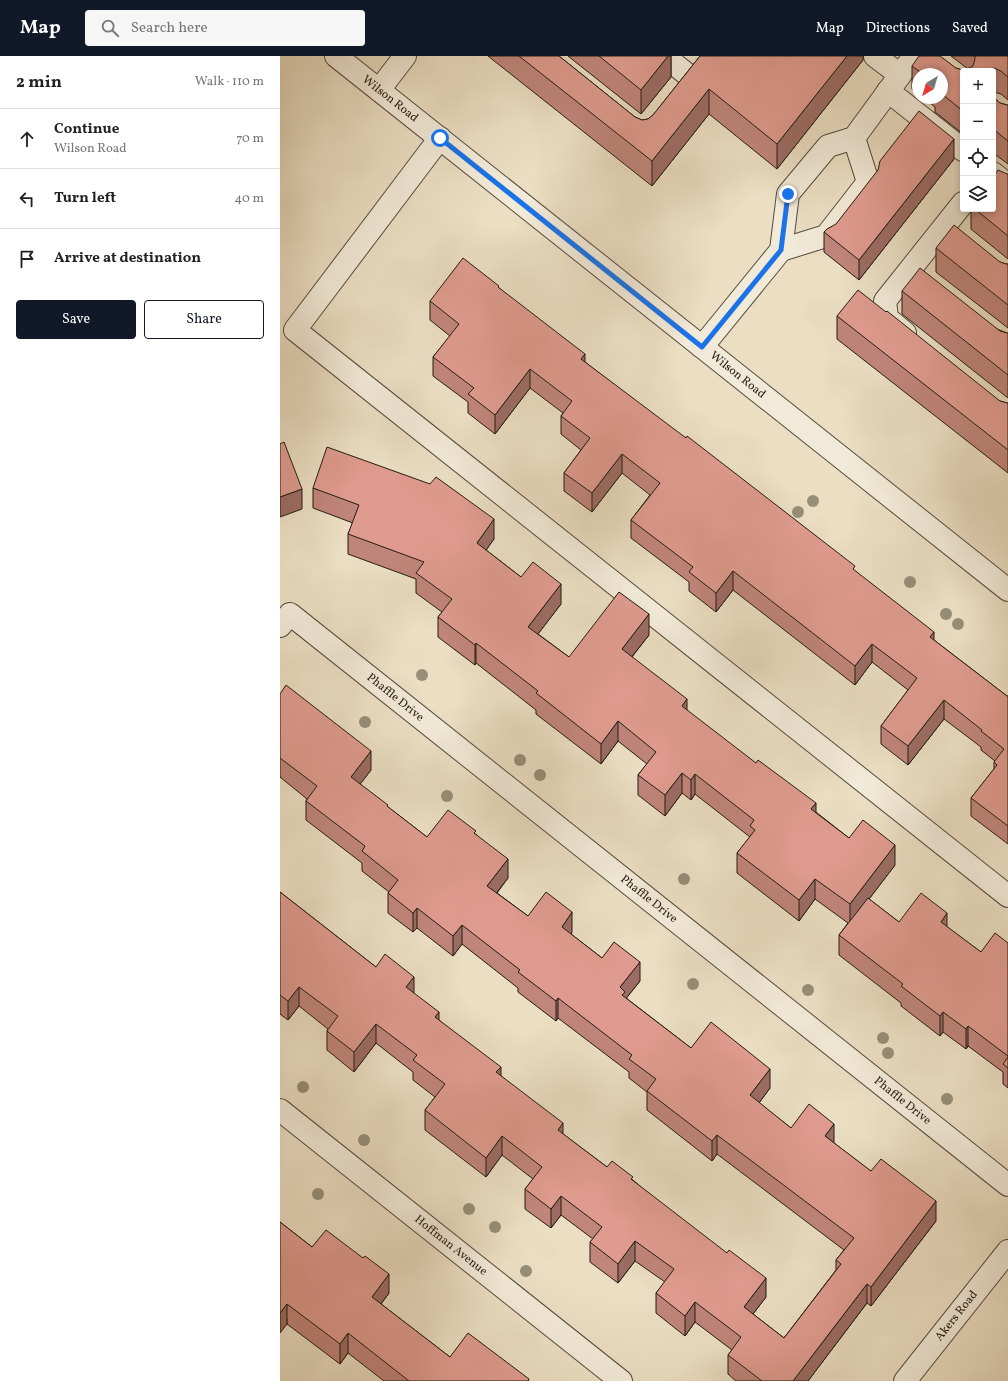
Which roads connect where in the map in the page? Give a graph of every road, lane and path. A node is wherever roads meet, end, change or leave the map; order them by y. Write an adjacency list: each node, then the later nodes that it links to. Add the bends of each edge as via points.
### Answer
1 (336, 56): 7 (street, Wilson Road)
2 (405, 56): 7 (street)
3 (664, 56): 8 (street, via 694,68)
4 (875, 56): 6 (street)
5 (914, 56): 6 (street)
6 (894, 83): 10 (street); 11 (street)
7 (379, 90): 9 (street, Wilson Road)
8 (674, 92)
9 (440, 138): 18 (street, Wilson Road); 22 (street, via 295,330)
10 (854, 138): 15 (street, via 828,146 788,194); 15 (street, via 868,182 826,236)
11 (960, 147)
12 (996, 175): 13 (street)
13 (1008, 185)
14 (960, 210): 16 (street, via 952,230)
15 (781, 250): 18 (street)
16 (912, 268): 17 (street); 19 (street, via 885,301 887,318)
17 (930, 282)
18 (702, 347): 20 (street, Wilson Road)
19 (923, 347)
20 (1008, 590)
21 (285, 620): 24 (street, Phaffle Drive)
22 (1008, 896)
23 (280, 1110): 26 (street, Hoffman Avenue)
24 (1008, 1185)
25 (1008, 1251): 27 (street, Akers Road)
26 (621, 1381)
27 (905, 1381)

